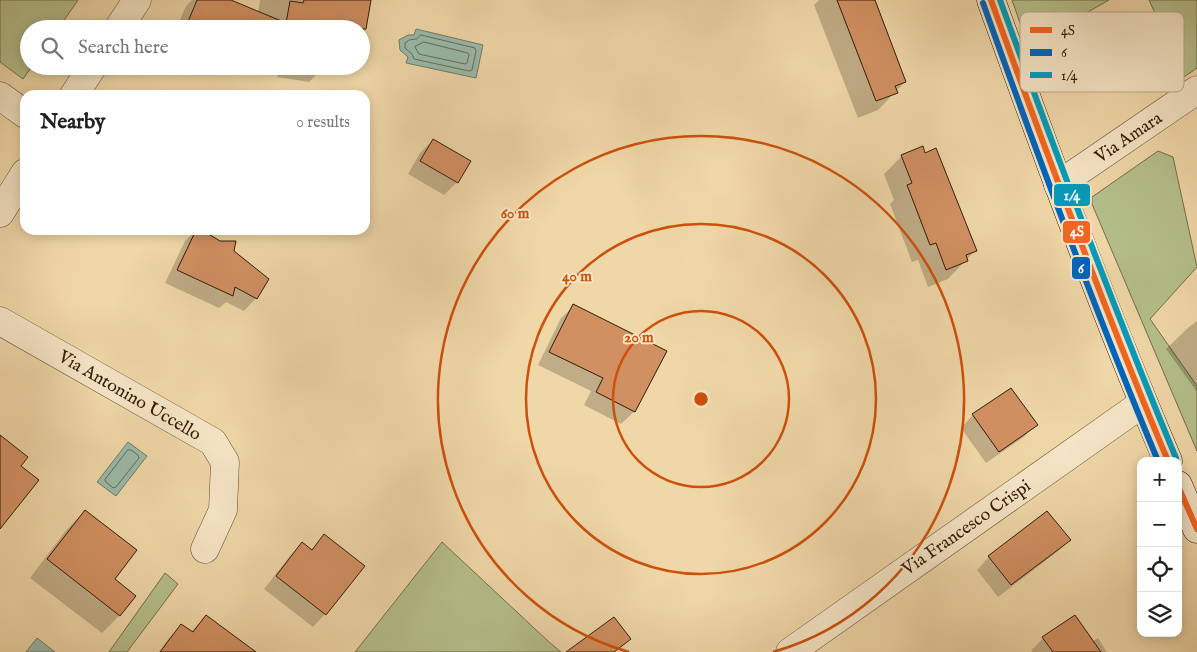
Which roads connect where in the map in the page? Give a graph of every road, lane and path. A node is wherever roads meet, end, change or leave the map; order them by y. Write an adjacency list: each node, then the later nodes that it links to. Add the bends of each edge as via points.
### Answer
1 (137, 0): 3 (street)
2 (991, 0): 5 (street)
3 (124, 20)
4 (87, 75): 6 (street)
5 (1020, 80)
6 (77, 90)
7 (1197, 90): 12 (street, Via Amara)
8 (1024, 92): 12 (street)
9 (0, 96): 10 (street)
10 (20, 110)
11 (20, 181): 13 (street)
12 (1058, 185): 15 (street)
13 (0, 213)
14 (0, 321): 19 (street, Via Antonino Uccello, via 213,442 224,462 223,510)
15 (1143, 403): 16 (street); 20 (street, Via Francesco Crispi)
16 (1166, 457)
17 (1182, 494): 18 (street)
18 (1197, 529)
19 (205, 549)
20 (790, 652)

